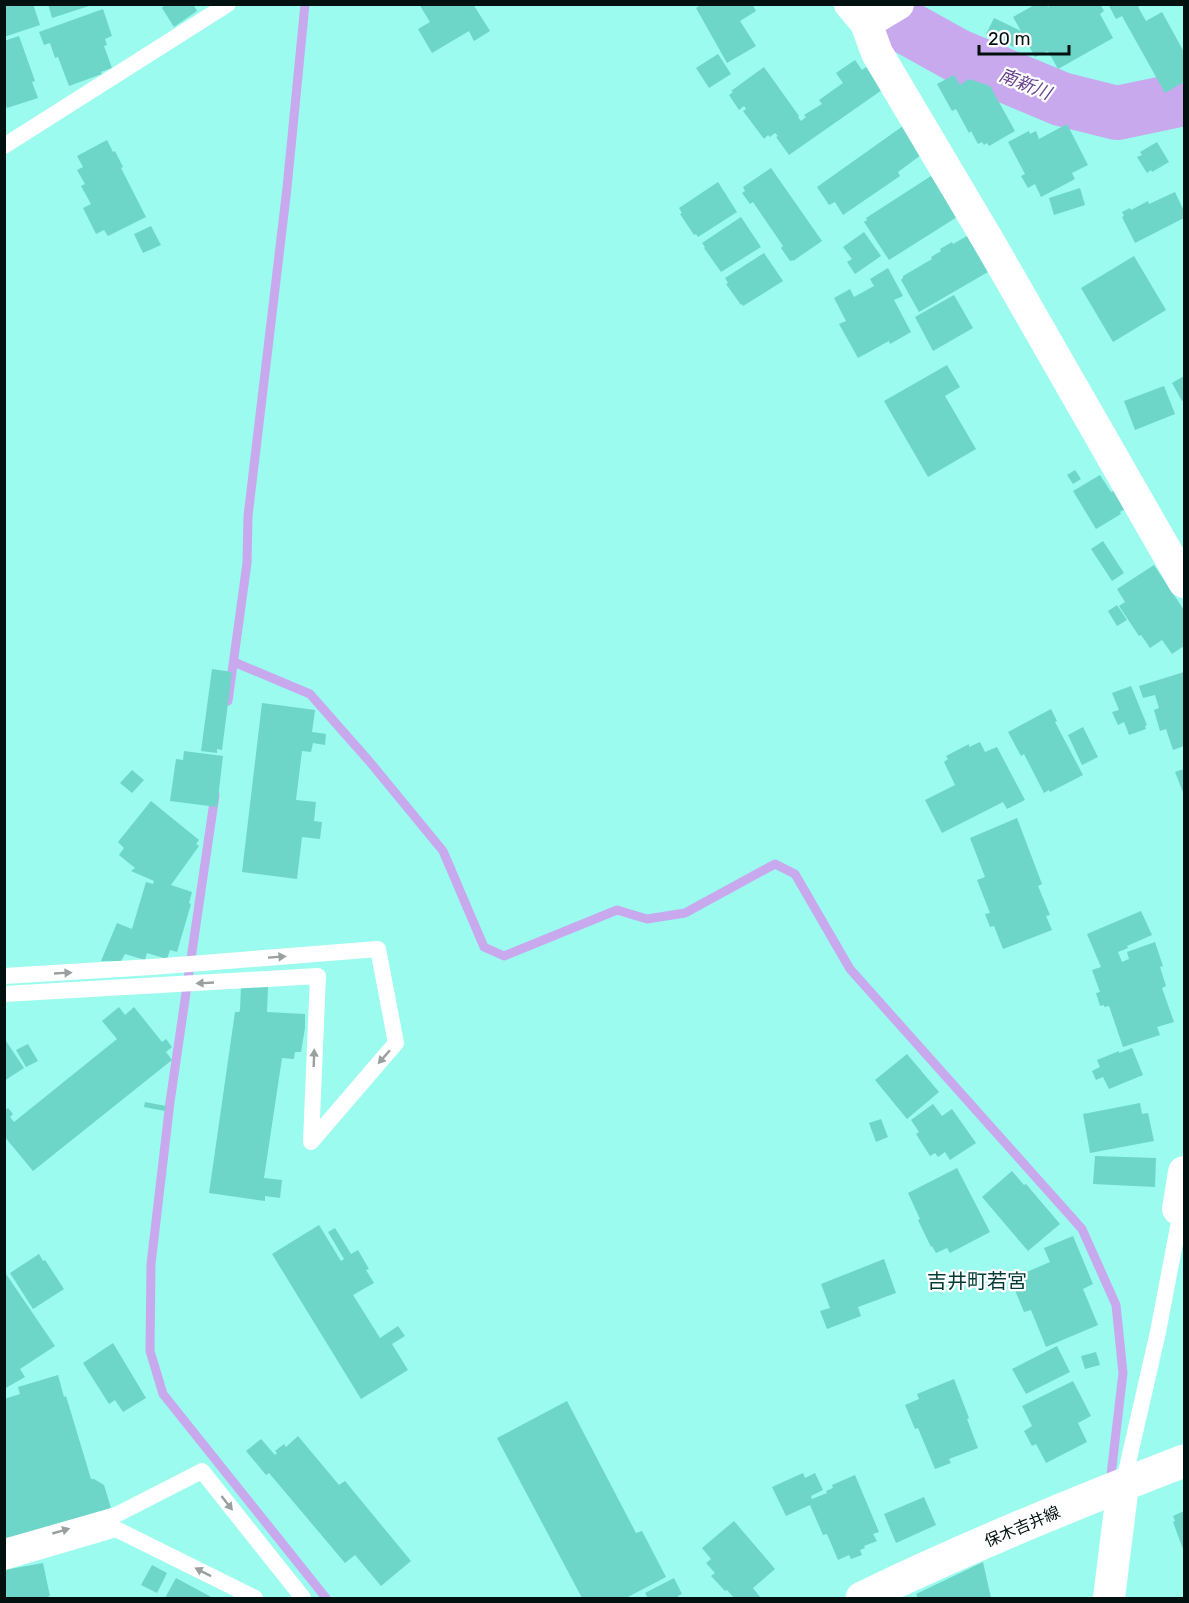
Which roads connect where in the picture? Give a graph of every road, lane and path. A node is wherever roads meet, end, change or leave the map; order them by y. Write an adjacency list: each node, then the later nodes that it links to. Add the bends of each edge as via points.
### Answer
1 (228, 4): 3 (lane)
2 (873, 12): 4 (street, via 877,53)
3 (4, 146)
4 (1185, 582)
5 (4, 976): 6 (lane, one-way to 6, via 378,949 396,1043 311,1142 318,976)
6 (4, 994)
7 (1185, 1173): 8 (street)
8 (1178, 1209): 10 (lane, via 1179,1222 1158,1332)
9 (1185, 1461): 10 (main road, 保木吉井線)
10 (1123, 1485): 15 (main road, 保木吉井線); 16 (street)
11 (4, 1547): 14 (lane, one-way to 14, via 116,1515 202,1471)
12 (4, 1562): 13 (lane, one-way to 12, via 116,1529)
13 (255, 1599)
14 (303, 1599)
15 (862, 1599)
16 (1109, 1599)

